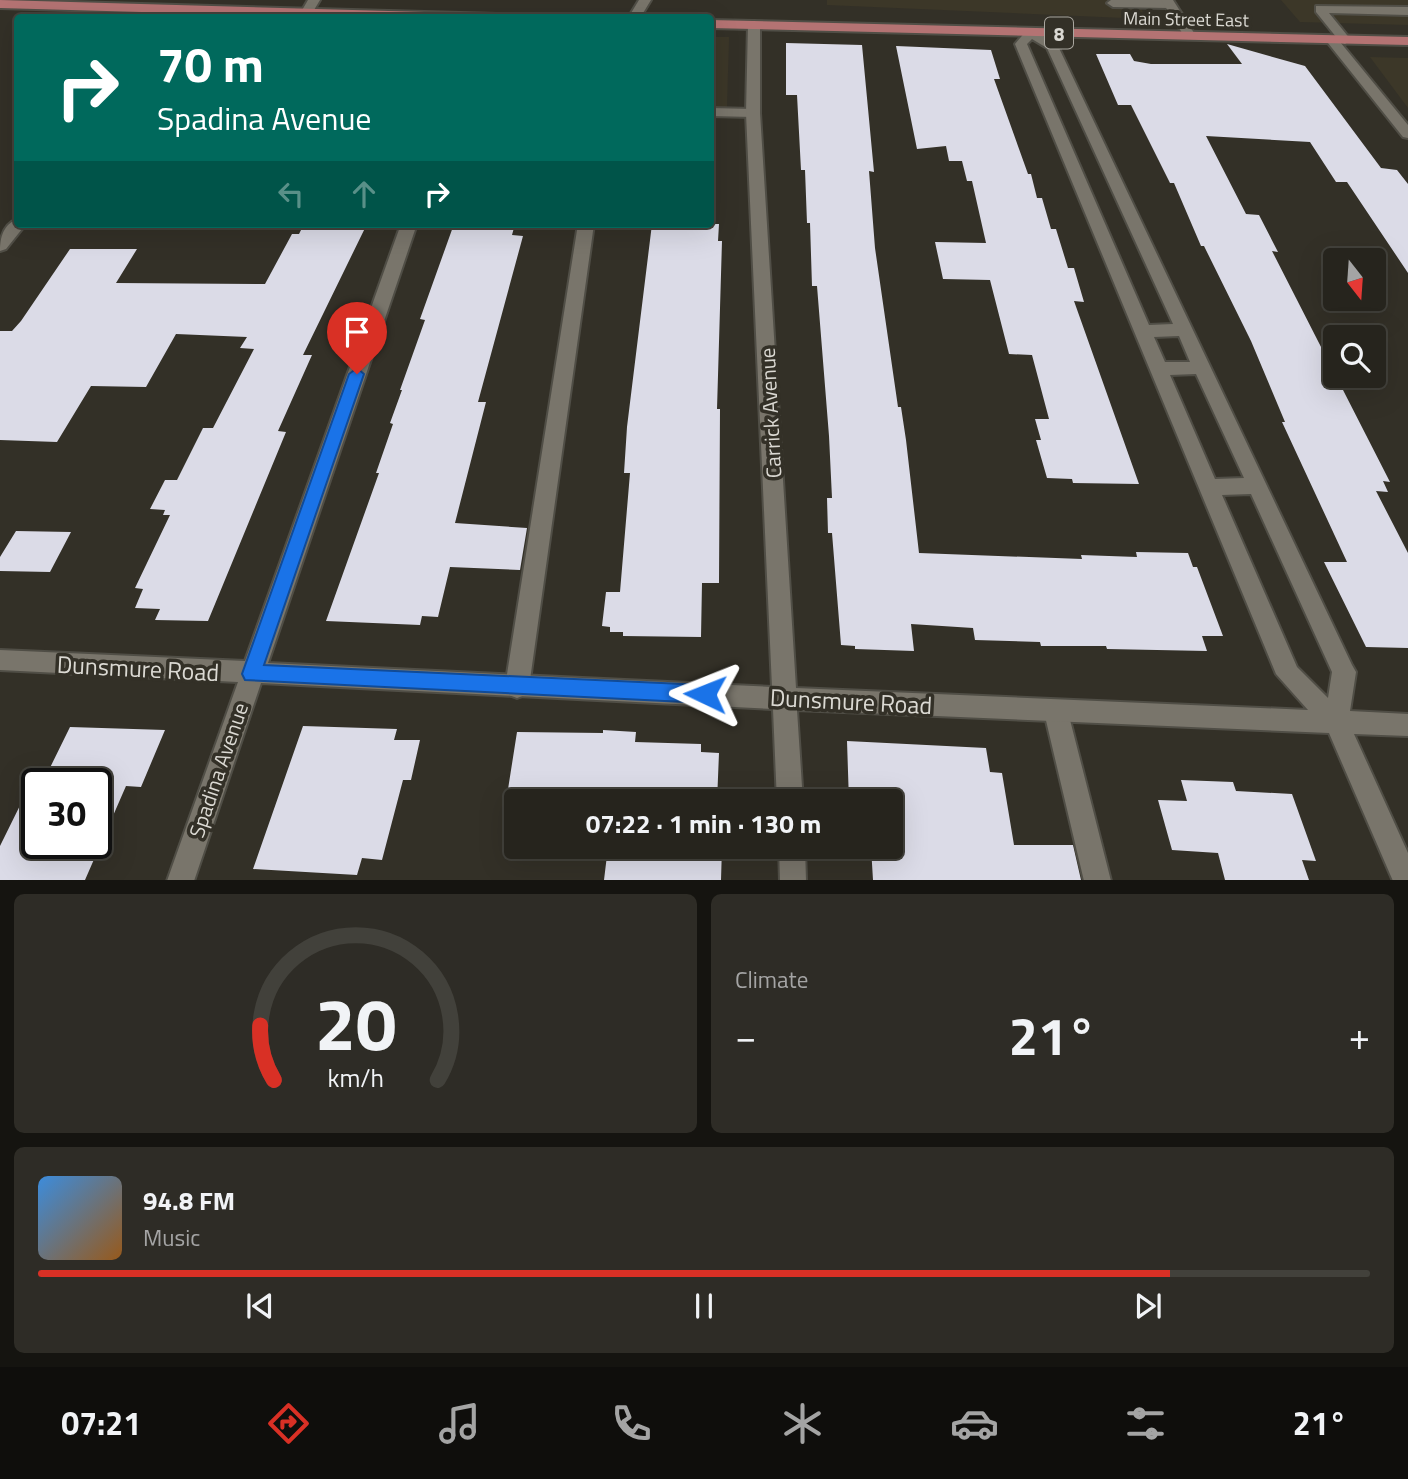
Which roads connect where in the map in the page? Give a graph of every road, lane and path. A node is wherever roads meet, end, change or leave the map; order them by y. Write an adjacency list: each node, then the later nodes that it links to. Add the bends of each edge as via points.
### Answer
1 (314, 0): 6 (street)
2 (20, 2): 5 (main road); 7 (main road)
3 (1168, 2): 4 (street); 13 (street)
4 (1114, 3)
5 (0, 4)
6 (307, 12): 7 (main road); 9 (main road)
7 (181, 13)
8 (1406, 13): 14 (street, via 1320,9)
9 (377, 14)
10 (714, 24): 11 (main road, Main Street East / 8)
11 (754, 25): 12 (main road, Main Street East / 8); 17 (street, Carrick Avenue)
12 (1031, 33): 13 (main road, Main Street East / 8); 18 (street, via 1021,44); 19 (street, via 1052,46)
13 (1190, 36): 14 (main road, Main Street East / 8)
14 (1338, 40): 15 (main road, Main Street East / 8); 20 (street)
15 (1408, 41)
16 (714, 112): 17 (street)
17 (752, 113): 38 (street, Carrick Avenue)
18 (1053, 120): 19 (street); 22 (street)
19 (1086, 120): 21 (street)
20 (1408, 134)
21 (1127, 205): 22 (street); 26 (street)
22 (1090, 206): 27 (street)
23 (15, 228): 28 (street)
24 (408, 228): 36 (street, Spadina Avenue)
25 (585, 228): 37 (street)
26 (1141, 234): 27 (street); 29 (street)
27 (1103, 235): 30 (street)
28 (0, 246)
29 (1184, 330): 30 (street); 31 (street)
30 (1142, 331): 32 (street)
31 (1202, 368): 32 (street); 33 (street)
32 (1158, 369): 34 (street)
33 (1257, 486): 34 (street); 40 (street, via 1344,672)
34 (1209, 487): 40 (street, via 1288,674)
35 (1, 662): 36 (street, Dunsmure Road)
36 (252, 674): 37 (street, Dunsmure Road); 44 (street, Spadina Avenue)
37 (517, 687): 38 (street, Dunsmure Road)
38 (786, 697): 39 (street, Dunsmure Road); 42 (street, Carrick Avenue)
39 (1056, 712): 40 (street, Dunsmure Road); 46 (street)
40 (1336, 722): 41 (street, Dunsmure Road); 47 (street)
41 (1408, 725)
42 (790, 789)
43 (792, 859): 45 (street)
44 (180, 880)
45 (793, 880)
46 (1098, 880)
47 (1407, 880)

